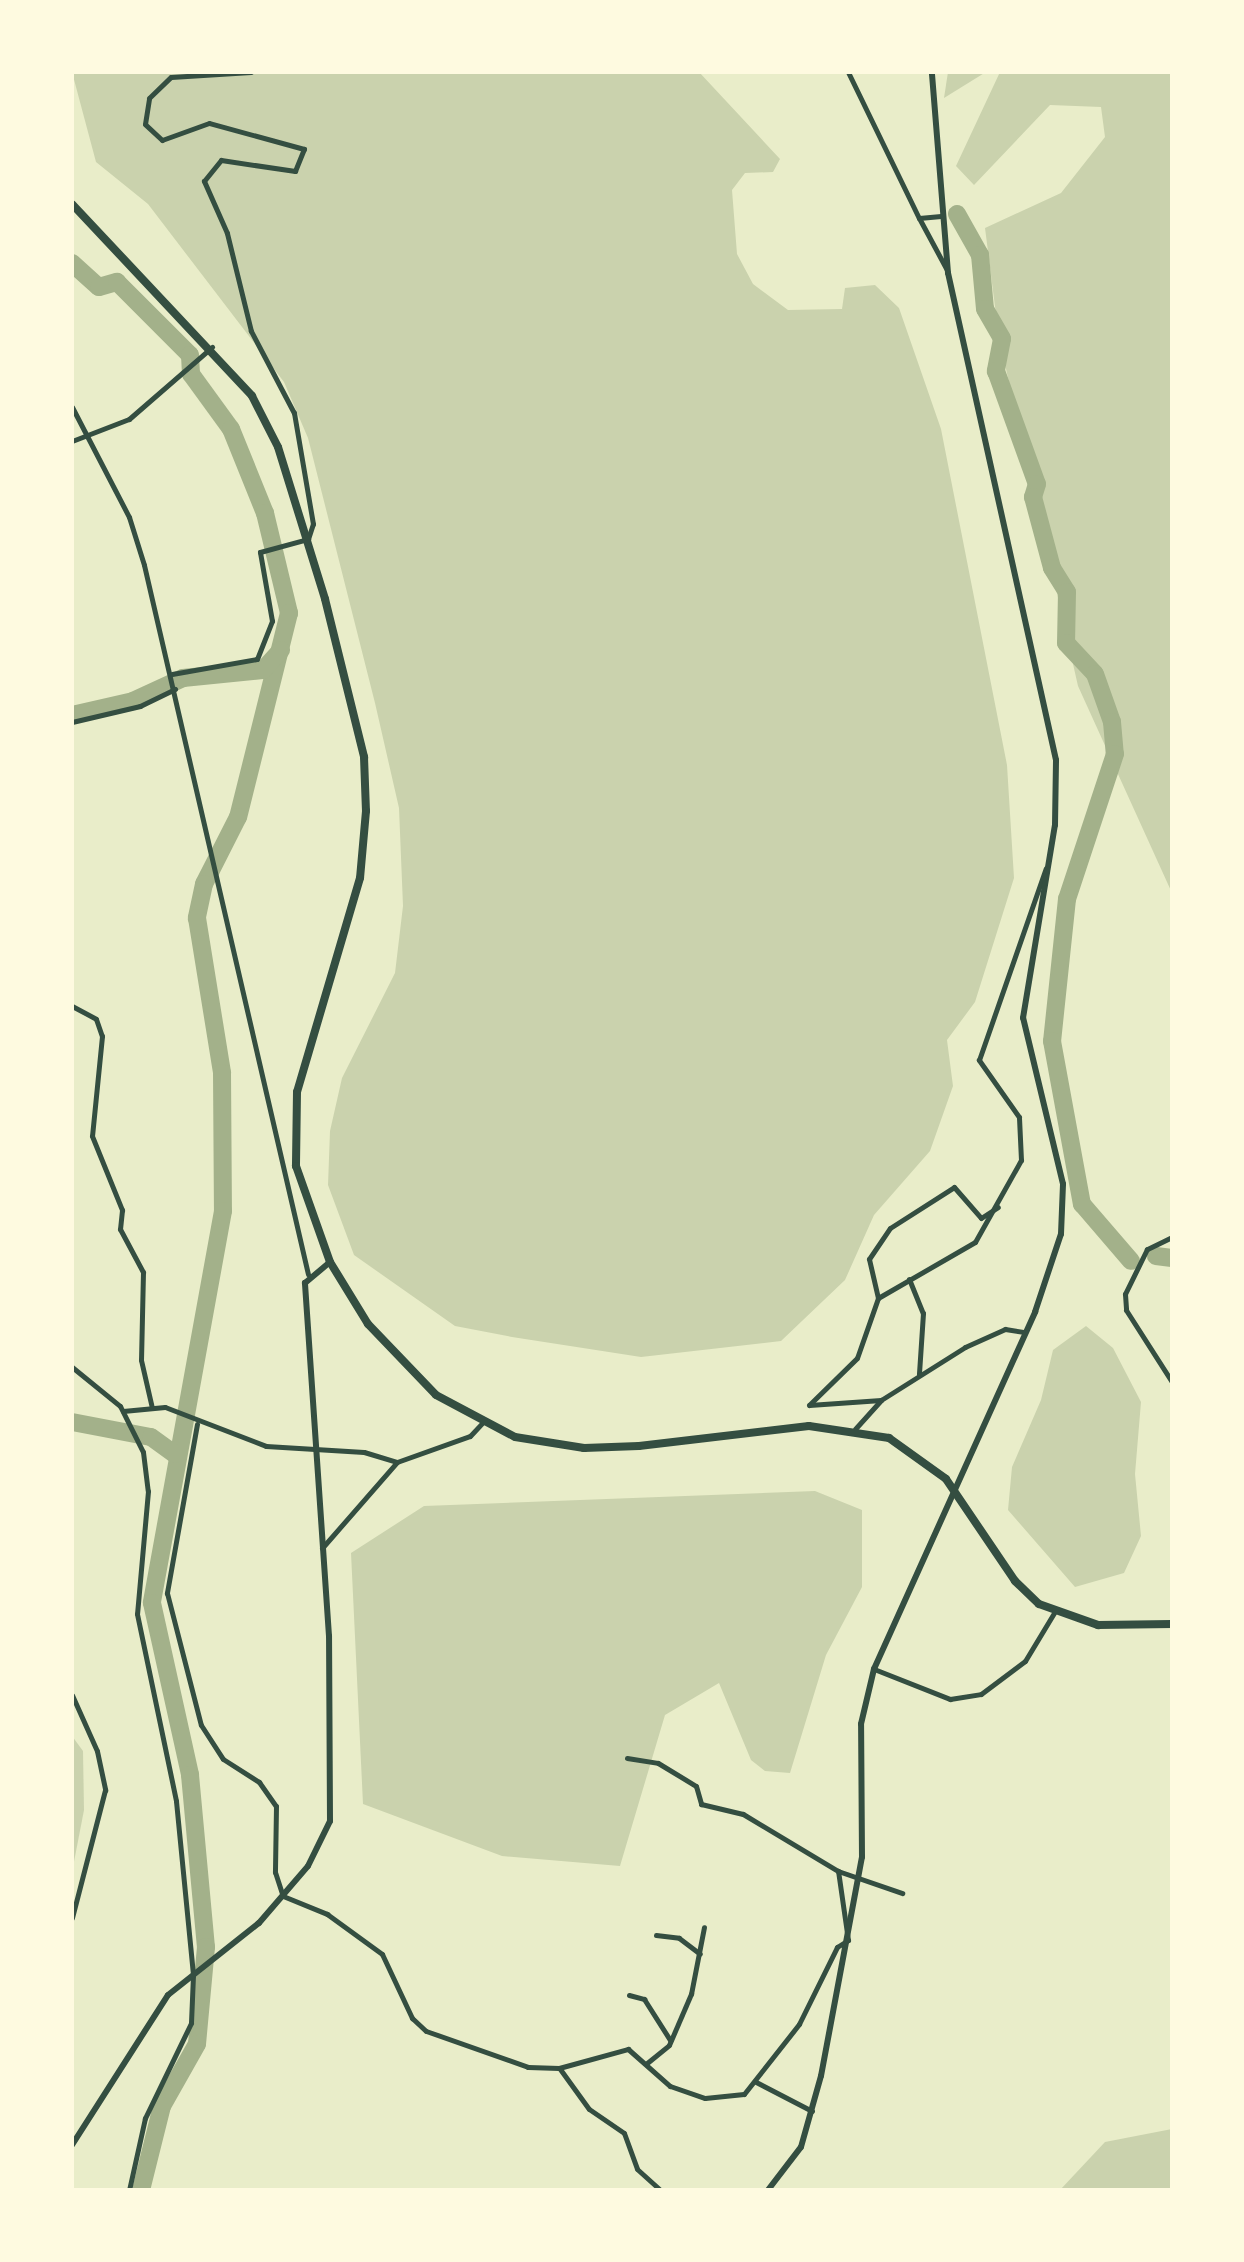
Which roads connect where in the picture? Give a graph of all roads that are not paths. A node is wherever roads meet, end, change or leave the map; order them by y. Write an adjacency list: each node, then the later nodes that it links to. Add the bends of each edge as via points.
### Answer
1 (251, 72): 12 (street, via 171,77 149,98 145,124 162,140 209,123 304,149 295,171 221,160 204,181 227,233 251,331 297,424 311,478)
2 (848, 72): 6 (street, via 878,127 890,170)
3 (932, 72): 5 (street)
4 (72, 204): 8 (main road)
5 (941, 216): 6 (street); 7 (street)
6 (919, 218): 7 (street)
7 (948, 273): 16 (street, via 1048,715 1057,787)
8 (212, 347): 10 (street, via 118,425); 12 (main road, via 252,396 278,447)
9 (72, 407): 10 (street)
10 (88, 434): 11 (street); 13 (street, via 129,517)
11 (72, 441)
12 (308, 539): 13 (street, via 264,551 272,621 257,659); 20 (main road, via 364,757 366,797 360,878 297,1092 296,1166)
13 (173, 676): 14 (street)
14 (175, 688): 15 (street, via 140,706); 21 (street)
15 (72, 722)
16 (1050, 858): 18 (street, via 979,1060 1019,1117 1021,1160); 24 (street, via 1023,1018 1063,1184 1062,1212 1053,1268)
17 (72, 1006): 29 (street, via 96,1019 102,1036 92,1136 122,1210 120,1229 143,1272 141,1360)
18 (1000, 1206): 22 (street, via 975,1242); 23 (street, via 981,1218 954,1187 890,1228 869,1259)
19 (1172, 1237): 27 (street, via 1154,1241 1141,1256 1125,1294 1126,1310)
20 (330, 1262): 21 (street); 31 (main road, via 395,1358)
21 (308, 1274): 34 (street)
22 (909, 1279): 23 (street); 26 (street, via 923,1313)
23 (878, 1298): 28 (street, via 857,1358 809,1405)
24 (1025, 1332): 26 (street, via 992,1334); 39 (street)
25 (72, 1367): 30 (street)
26 (919, 1375): 28 (street)
27 (1172, 1382)
28 (881, 1400): 33 (street)
29 (152, 1408): 30 (street); 32 (street, via 165,1407)
30 (123, 1411): 50 (street, via 143,1452 148,1491 137,1614 176,1801)
31 (482, 1423): 33 (main road, via 515,1437 584,1448 809,1426); 35 (street, via 470,1436)
32 (197, 1424): 34 (street); 44 (street, via 169,1569 170,1613 209,1742 259,1782 276,1806 275,1872)
33 (855, 1429): 37 (main road, via 931,1463 1015,1581)
34 (316, 1453): 35 (street, via 364,1452); 36 (street)
35 (397, 1462): 36 (street)
36 (320, 1549): 44 (street, via 335,1795 308,1866)
37 (1054, 1613): 38 (main road, via 1098,1625); 39 (street, via 1025,1661 981,1694 950,1699)
38 (1172, 1624)
39 (874, 1669): 48 (street, via 861,1724 862,1857)
40 (72, 1695): 45 (street, via 97,1751 105,1790)
41 (627, 1758): 42 (street, via 658,1763 696,1786 701,1804 743,1814)
42 (838, 1871): 43 (street); 48 (street)
43 (902, 1893)
44 (283, 1896): 50 (street); 54 (street, via 327,1914 382,1954 412,2018 426,2031 507,2064)
45 (72, 1918)
46 (704, 1927): 49 (street)
47 (656, 1935): 49 (street, via 679,1938)
48 (848, 1940): 55 (street); 56 (street)
49 (701, 1955): 52 (street)
50 (196, 1972): 57 (street, via 155,2011); 58 (street, via 191,2023 145,2118)
51 (629, 1995): 52 (street, via 644,1999)
52 (670, 2041): 53 (street)
53 (647, 2063): 54 (street, via 614,2048); 55 (street, via 658,2079 705,2098 744,2094)
54 (559, 2068): 59 (street, via 589,2109 624,2133 637,2169)
55 (756, 2082): 56 (street)
56 (812, 2111): 60 (street, via 801,2147)
57 (72, 2145)
58 (129, 2190)
59 (660, 2190)
60 (768, 2190)

